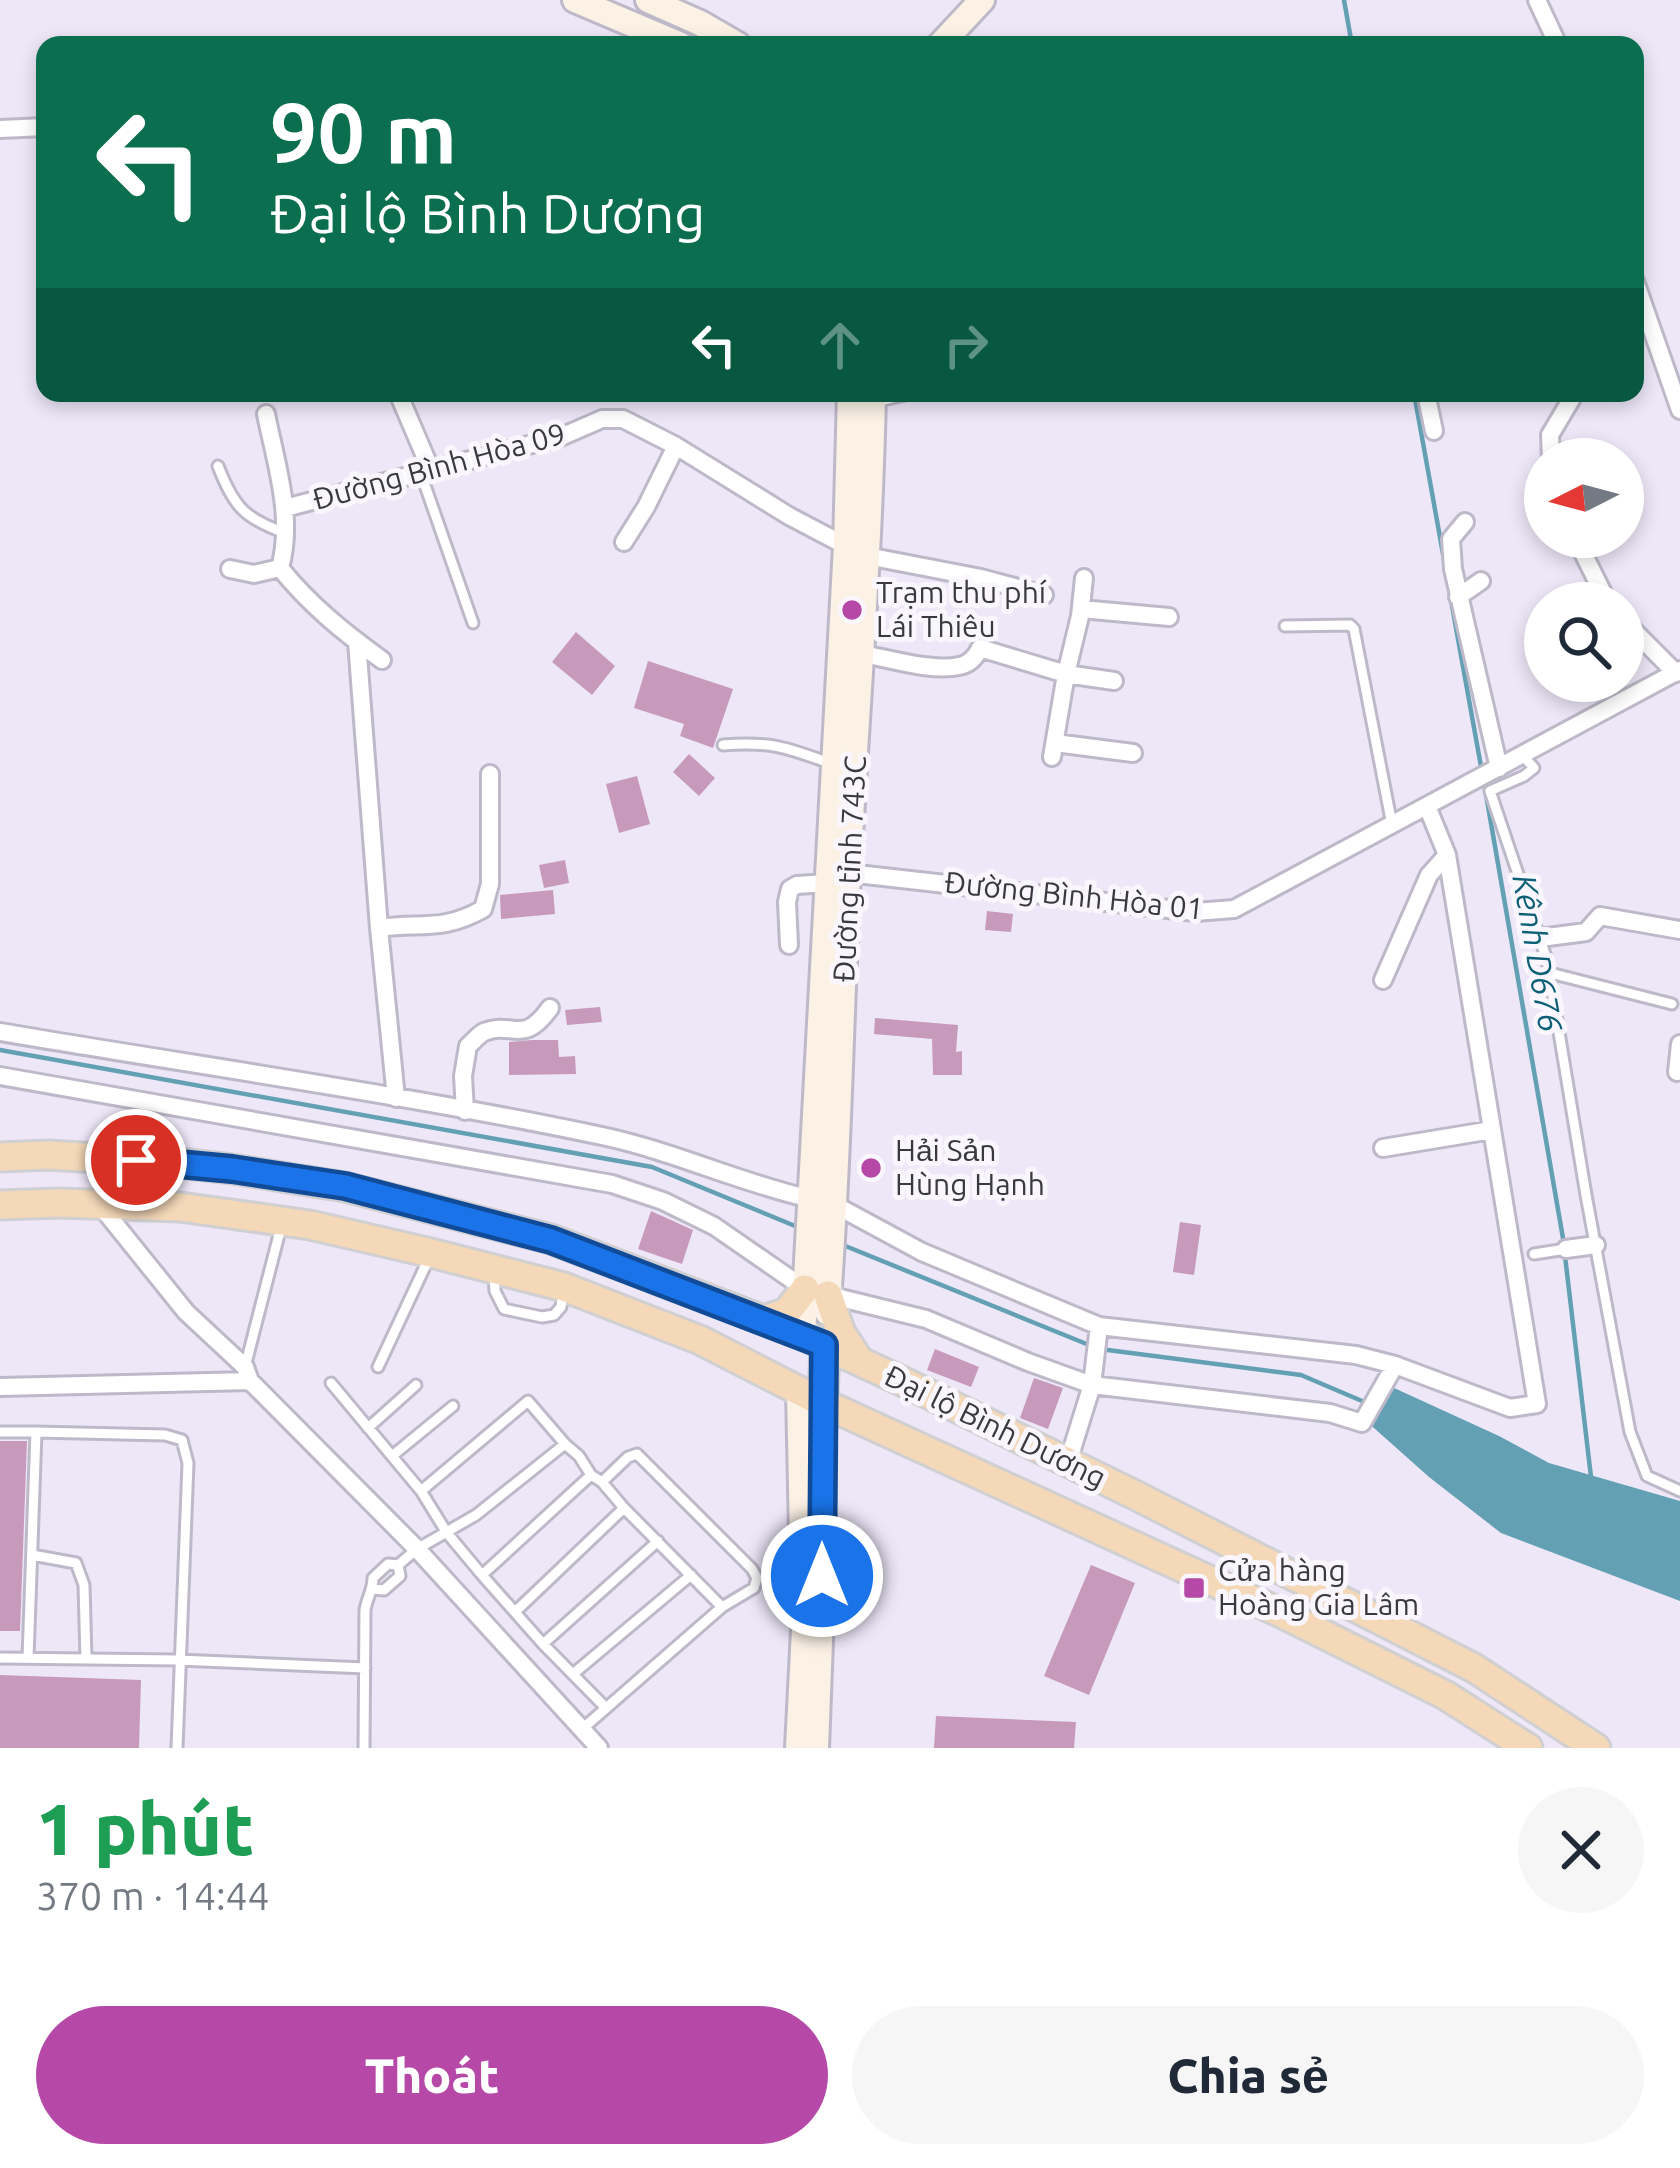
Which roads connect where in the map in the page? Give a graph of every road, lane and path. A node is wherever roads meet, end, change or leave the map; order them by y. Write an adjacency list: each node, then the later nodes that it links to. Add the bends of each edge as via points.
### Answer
1 (575, 0): 5 (main road)
2 (647, 0): 6 (main road)
3 (982, 0): 7 (main road)
4 (1537, 0): 8 (street)
5 (660, 36)
6 (722, 36)
7 (948, 36)
8 (1554, 36)
9 (36, 128): 10 (street)
10 (0, 130)
11 (1644, 308): 12 (street)
12 (1674, 379): 17 (street)
13 (401, 402): 23 (street)
14 (865, 402): 28 (main road, Đường tỉnh 743C)
15 (1428, 402): 19 (street)
16 (1570, 402): 20 (street)
17 (1680, 410)
18 (266, 414): 24 (street)
19 (1434, 431)
20 (1550, 438)
21 (676, 446): 23 (street, Đường Bình Hòa 09, via 622,418 602,419); 27 (street); 28 (street, Đường Bình Hòa 09)
22 (218, 466): 26 (lane, via 238,508)
23 (425, 470): 24 (street, Đường Bình Hòa 09); 37 (lane)
24 (285, 508): 26 (street)
25 (1465, 522): 34 (street, via 1450,538)
26 (285, 533): 29 (street)
27 (624, 542)
28 (856, 551): 33 (street, Đường Bình Hòa 09); 41 (main road, Đường tỉnh 743C); 49 (main road, Đường tỉnh 743C)
29 (280, 568): 30 (street); 40 (street)
30 (230, 569)
31 (1084, 578): 35 (street)
32 (1481, 581): 34 (street)
33 (1044, 595)
34 (1458, 597): 50 (street)
35 (1081, 609): 36 (street); 44 (street)
36 (1169, 616)
37 (473, 623)
38 (1286, 626): 53 (lane, via 1355,631)
39 (1644, 639): 43 (street)
40 (356, 642): 42 (street); 56 (street)
41 (863, 654): 44 (street, via 956,667 980,648); 55 (main road, Đường tỉnh 743C)
42 (382, 660)
43 (1678, 671): 48 (street, Đường Bình Hòa 01)
44 (1066, 674): 45 (street); 47 (street, via 1053,750)
45 (1114, 681)
46 (723, 745): 49 (lane, via 778,744)
47 (1133, 753)
48 (1522, 755): 50 (street, Đường Bình Hòa 01); 58 (lane, via 1534,768 1490,791)
49 (832, 764): 55 (main road, Đường tỉnh 743C)
50 (1492, 772): 52 (street, Đường Bình Hòa 01)
51 (490, 775): 56 (street, via 483,909 442,926)
52 (1434, 802): 53 (street, Đường Bình Hòa 01); 54 (street)
53 (1391, 825): 55 (street, Đường Bình Hòa 01, via 1234,909 1195,912)
54 (1447, 855): 61 (street, via 1429,875); 70 (street)
55 (834, 876): 59 (street, via 790,889); 73 (main road, Đường tỉnh 743C)
56 (379, 928): 68 (street)
57 (1680, 929): 58 (street, via 1600,916 1586,932)
58 (1540, 938): 60 (lane)
59 (788, 945)
60 (1550, 973): 62 (lane); 77 (lane)
61 (1383, 980)
62 (1672, 1004)
63 (550, 1008): 69 (street, via 523,1030 486,1031 468,1046)
64 (0, 1032): 68 (street)
65 (1680, 1044): 66 (street)
66 (1677, 1072)
67 (0, 1076): 82 (street, via 612,1184 714,1226)
68 (396, 1098): 69 (street)
69 (465, 1111): 73 (street, via 607,1137)
70 (1492, 1130): 71 (street); 81 (street)
71 (1383, 1148)
72 (0, 1157): 83 (highway, Đại lộ Bình Dương, via 180,1162 345,1186 551,1240)
73 (823, 1202): 82 (main road, Đường tỉnh 743C); 84 (street)
74 (99, 1204): 75 (highway, Đại lộ Bình Dương); 76 (highway, Đại lộ Bình Dương); 89 (street)
75 (0, 1205)
76 (283, 1222): 79 (highway, Đại lộ Bình Dương); 89 (lane)
77 (1596, 1244): 78 (street); 105 (lane, via 1630,1432 1647,1476)
78 (1566, 1249): 80 (lane)
79 (431, 1253): 88 (lane); 94 (highway, Đại lộ Bình Dương, via 564,1288 700,1340)
80 (1534, 1254): 81 (street)
81 (1514, 1256): 87 (street, via 1537,1404 1510,1408)
82 (817, 1292): 83 (highway); 85 (main road, Đường tỉnh 743C); 86 (highway); 92 (street, via 926,1318)
83 (764, 1320): 85 (highway, Đại lộ Bình Dương)
84 (1099, 1326): 87 (street, via 1322,1349); 92 (street)
85 (814, 1340): 86 (highway, Đại lộ Bình Dương); 94 (highway)
86 (860, 1362): 101 (highway, Đại lộ Bình Dương)
87 (1395, 1366): 92 (street, via 1362,1423 1330,1412)
88 (378, 1367)
89 (248, 1374): 93 (street); 109 (street)
90 (331, 1383): 96 (lane)
91 (416, 1385): 96 (lane)
92 (1092, 1385): 101 (street)
93 (0, 1388)
94 (811, 1397): 127 (main road); 128 (main road, via 821,1614); 129 (highway, Đại lộ Bình Dương, via 1280,1612 1445,1695)
95 (453, 1406): 100 (lane)
96 (368, 1428): 100 (lane)
97 (0, 1432): 98 (lane)
98 (36, 1432): 110 (lane); 119 (lane, via 182,1441 188,1462)
99 (565, 1444): 102 (lane); 104 (lane, via 528,1401); 107 (lane)
100 (392, 1456): 104 (lane)
101 (1068, 1462): 130 (highway, Đại lộ Bình Dương, via 1474,1669)
102 (591, 1475): 103 (lane); 111 (lane)
103 (602, 1482): 106 (lane); 113 (lane, via 637,1454 752,1569 754,1588)
104 (422, 1491): 107 (lane)
105 (1680, 1491)
106 (624, 1508): 108 (lane); 114 (lane)
107 (447, 1533): 109 (lane); 111 (lane)
108 (658, 1541): 112 (lane); 115 (lane)
109 (417, 1549): 120 (lane, via 398,1564 400,1576 367,1598); 123 (street)
110 (32, 1555): 117 (lane); 118 (lane, via 76,1562)
111 (482, 1575): 114 (lane)
112 (691, 1576): 113 (lane); 121 (lane)
113 (722, 1607): 122 (lane)
114 (516, 1611): 115 (lane)
115 (543, 1643): 121 (lane)
116 (0, 1658): 117 (lane)
117 (28, 1658): 118 (lane)
118 (86, 1659): 119 (lane)
119 (178, 1660): 120 (lane); 124 (lane)
120 (365, 1668): 125 (lane)
121 (573, 1674): 122 (lane)
122 (606, 1708): 123 (lane)
123 (581, 1730): 126 (street)
124 (177, 1748)
125 (364, 1748)
126 (599, 1748)
127 (798, 1748)
128 (816, 1748)
129 (1528, 1748)
130 (1596, 1748)

